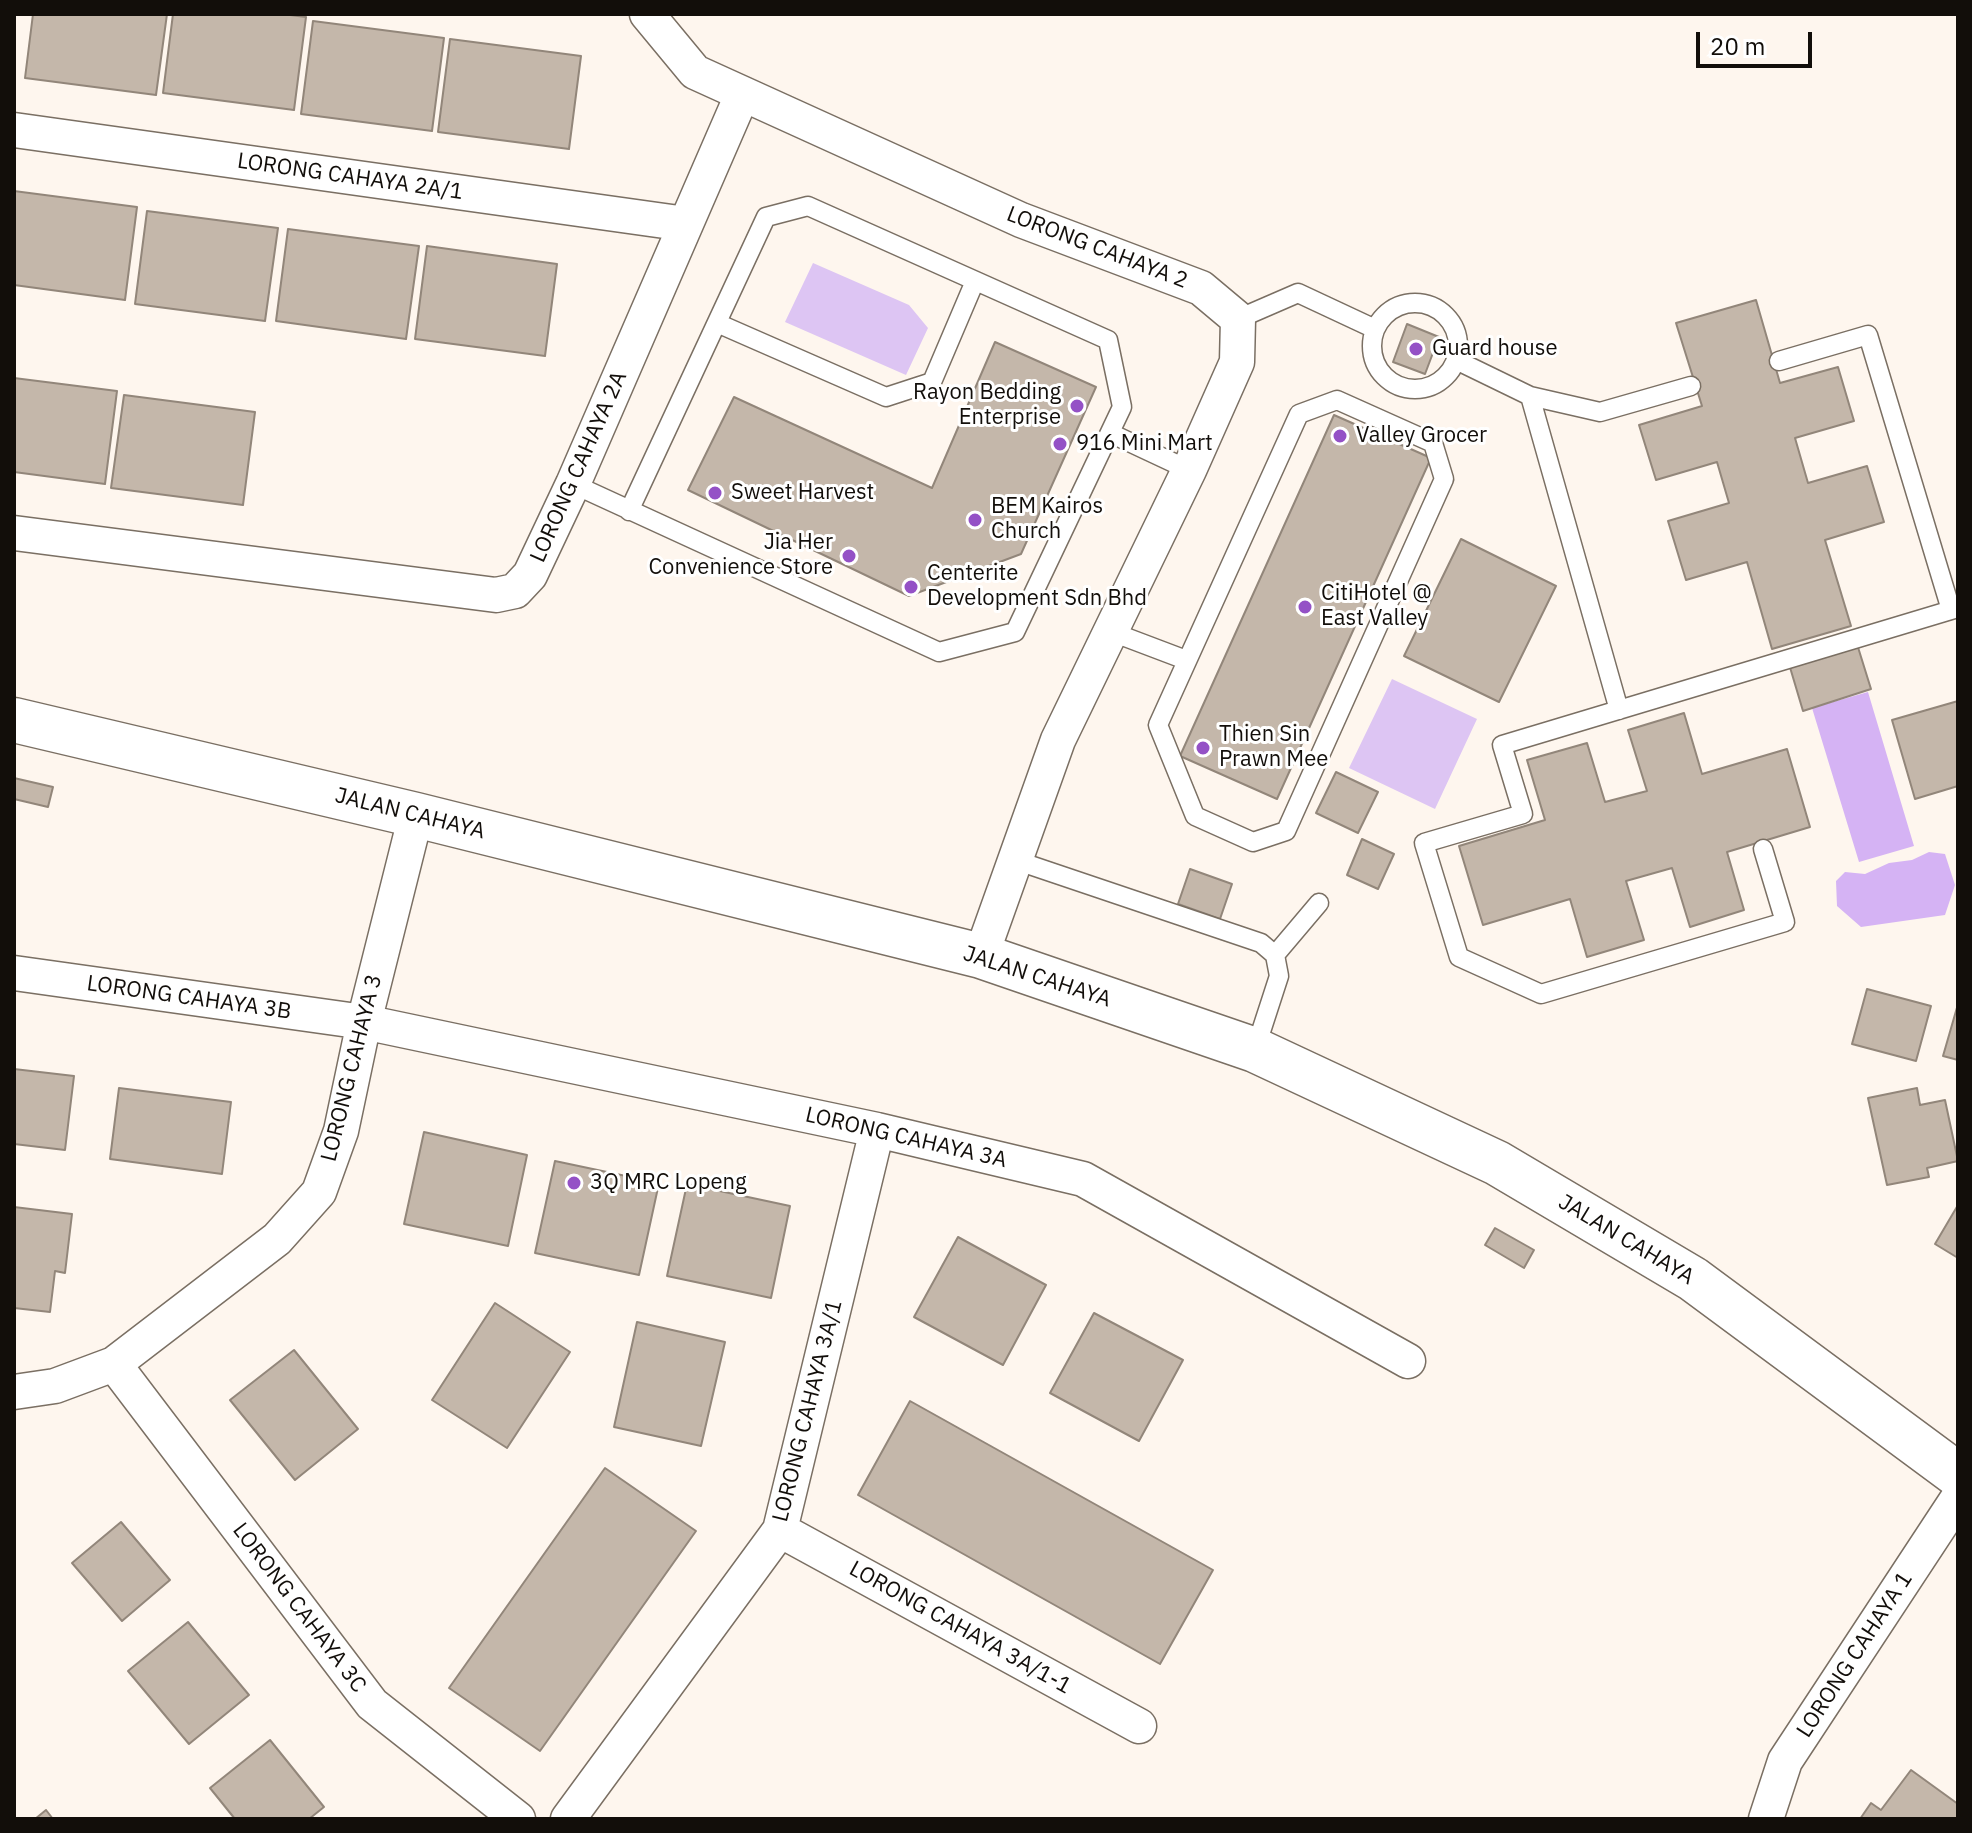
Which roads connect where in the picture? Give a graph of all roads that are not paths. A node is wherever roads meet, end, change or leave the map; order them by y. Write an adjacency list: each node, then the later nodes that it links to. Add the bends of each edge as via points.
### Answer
1 (647, 14): 2 (street, LORONG CAHAYA 2, via 695,72)
2 (742, 95): 4 (street, LORONG CAHAYA 2A); 6 (street, LORONG CAHAYA 2, via 1021,220 1201,288)
3 (14, 130): 4 (street, LORONG CAHAYA 2A/1)
4 (686, 224): 15 (street, LORONG CAHAYA 2A)
5 (975, 281): 7 (lane, via 932,382 886,397); 7 (lane, via 808,206 766,217); 13 (lane, via 1108,340 1122,407)
6 (1238, 319): 8 (lane, via 1298,293); 14 (street, via 1237,362)
7 (717, 323): 16 (lane)
8 (1375, 329): 9 (lane, via 1393,308 1422,304 1436,309 1456,331); 9 (lane, via 1377,369 1398,386 1426,389 1439,383)
9 (1456, 360): 12 (lane)
10 (1779, 361): 18 (lane, via 1868,335)
11 (1691, 386): 12 (lane, via 1600,412)
12 (1530, 396): 21 (lane)
13 (1110, 433): 14 (lane); 16 (lane, via 1015,632 939,652)
14 (1189, 470): 19 (street)
15 (573, 484): 16 (lane); 17 (street, LORONG CAHAYA 2A, via 530,575 515,591 496,595)
16 (629, 511)
17 (14, 533)
18 (1954, 609): 21 (lane)
19 (1112, 632): 20 (lane); 25 (street, via 1058,740)
20 (1186, 660): 20 (lane, via 1299,414 1337,400 1433,443 1444,479 1286,831 1253,842 1195,816 1158,725)
21 (1619, 710): 24 (lane, via 1502,745 1523,814 1424,843 1459,957 1541,994 1785,922)
22 (14, 720): 23 (street, JALAN CAHAYA)
23 (416, 815): 28 (street, JALAN CAHAYA); 30 (street, LORONG CAHAYA 3)
24 (1763, 849)
25 (1015, 860): 27 (lane, via 1261,943); 28 (street)
26 (1319, 903): 27 (lane)
27 (1275, 955): 31 (lane, via 1279,976)
28 (981, 956): 31 (street, JALAN CAHAYA)
29 (14, 973): 30 (street, LORONG CAHAYA 3B)
30 (364, 1022): 32 (street, LORONG CAHAYA 3A); 34 (street, LORONG CAHAYA 3, via 341,1131 319,1192 277,1239)
31 (1255, 1050): 36 (street, JALAN CAHAYA, via 1497,1163 1693,1279)
32 (877, 1130): 33 (street, LORONG CAHAYA 3A, via 1083,1179); 38 (street, LORONG CAHAYA 3A/1)
33 (1408, 1361)
34 (114, 1364): 35 (street, LORONG CAHAYA 3, via 55,1386); 40 (street, LORONG CAHAYA 3C, via 372,1704)
35 (14, 1392)
36 (1958, 1475)
37 (1958, 1498): 42 (street, LORONG CAHAYA 1, via 1785,1761)
38 (780, 1530): 39 (street, LORONG CAHAYA 3A/1-1); 41 (street, LORONG CAHAYA 3A/1)
39 (1139, 1726)
40 (518, 1819)
41 (568, 1819)
42 (1766, 1819)

